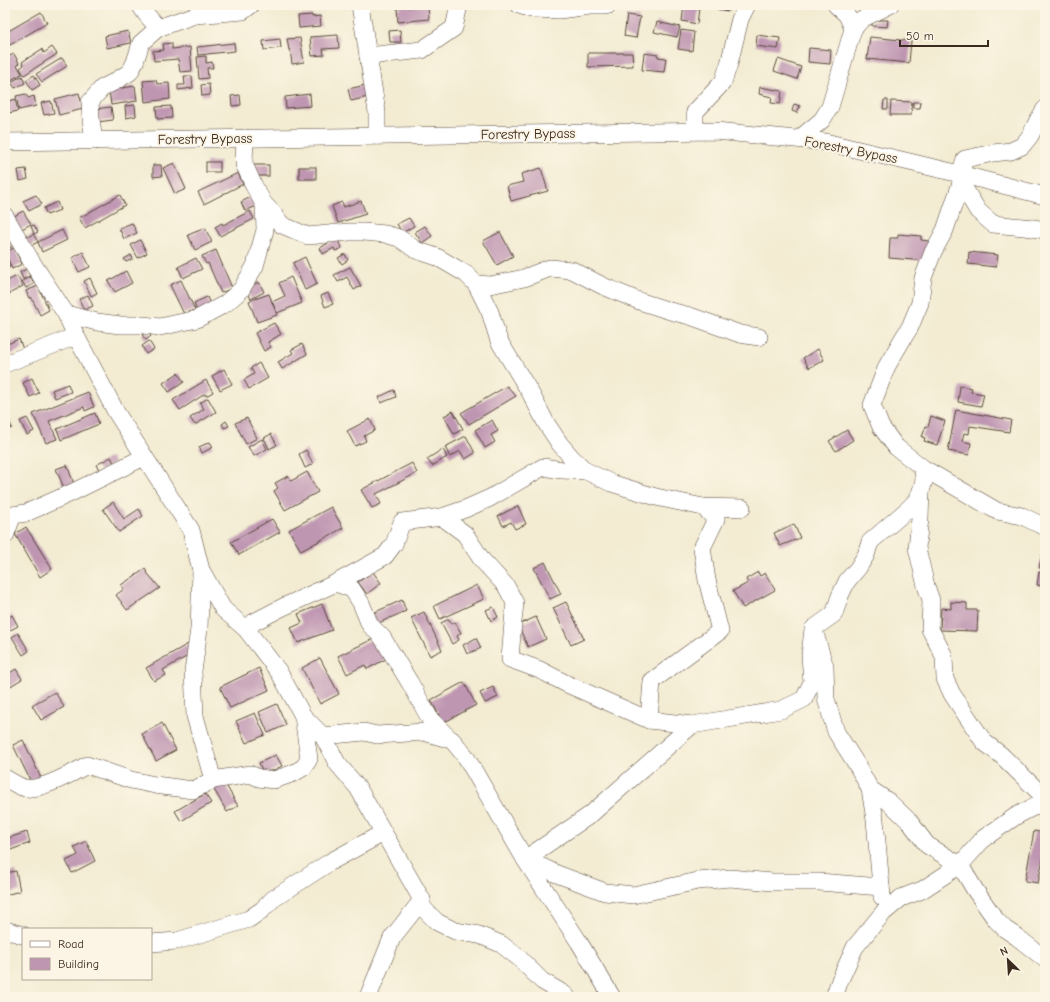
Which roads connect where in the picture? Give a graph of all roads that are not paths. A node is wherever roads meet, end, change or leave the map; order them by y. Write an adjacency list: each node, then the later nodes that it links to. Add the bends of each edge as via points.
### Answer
1 (140, 5): 11 (street)
2 (251, 5): 10 (street, via 243,11)
3 (360, 5): 13 (street)
4 (460, 5): 13 (street, via 454,28 422,50)
5 (519, 5): 6 (street, via 531,9 559,10)
6 (609, 5)
7 (747, 5): 15 (street, via 740,19 723,82 695,112)
8 (836, 5): 12 (street, via 847,15)
9 (890, 5): 12 (street, via 862,19)
10 (196, 10): 11 (street)
11 (158, 28): 19 (street, via 141,43 130,72 102,88 90,102)
12 (853, 29): 18 (street, via 830,107 822,120)
13 (368, 56): 16 (street, via 377,112)
14 (1045, 110): 21 (street, via 1022,146 1011,152 965,159)
15 (695, 131): 16 (street, Forestry Bypass); 18 (street, Forestry Bypass)
16 (376, 136): 17 (street, Forestry Bypass)
17 (244, 138): 19 (street, Forestry Bypass); 23 (street, via 244,164)
18 (799, 139): 21 (street, Forestry Bypass, via 824,142)
19 (94, 141): 20 (street, Forestry Bypass)
20 (5, 142)
21 (960, 178): 22 (street, Forestry Bypass); 25 (street, via 978,211 993,224); 32 (street, via 945,230 923,278 920,303 910,327 886,366 872,405 881,427 896,447)
22 (1045, 196)
23 (264, 204): 26 (street, via 282,225 308,236 364,232 399,238 416,250 436,257 466,274); 27 (street, via 265,230 255,266 241,290 225,304 197,319 160,327 97,322)
24 (5, 216): 27 (street)
25 (1045, 230)
26 (476, 284): 29 (street, via 490,285 524,278 550,268 572,270 639,301); 33 (street, via 490,312 499,342 532,394 546,423 560,444)
27 (66, 314): 28 (street)
28 (76, 336): 30 (street); 31 (street, via 116,412)
29 (759, 338)
30 (5, 364)
31 (144, 457): 37 (street, via 26,513); 41 (street, via 191,530)
32 (923, 468): 34 (street, via 924,481); 39 (street, via 997,511 1022,516)
33 (586, 470): 35 (street, via 610,483 656,497); 38 (street, via 543,467 490,498)
34 (921, 491): 44 (street, via 916,501 870,542 866,555 847,581 834,614); 53 (street, via 917,548 931,600 930,629 944,656 945,679 984,742 1001,755)
35 (703, 507): 36 (street); 46 (street, via 716,519 702,548 720,631 652,681)
36 (742, 508)
37 (9, 513): 40 (street)
38 (442, 517): 42 (street, via 402,522 394,544 385,556); 46 (street, via 465,534 482,560 506,586 515,603 510,659)
39 (1045, 527)
40 (5, 536)
41 (201, 570): 43 (street, via 222,609); 51 (street, via 199,629 193,671 194,716)
42 (336, 583): 43 (street, via 283,607); 49 (street, via 352,589 370,625 382,637 430,719)
43 (246, 629): 45 (street, via 279,672)
44 (813, 629): 47 (street, via 810,655 812,682 804,699 781,710); 52 (street, via 825,667 826,699 836,732)
45 (303, 716): 48 (street); 51 (street, via 309,759 304,767 274,780 250,774)
46 (649, 720): 47 (street)
47 (692, 725): 55 (street, via 590,815)
48 (322, 736): 49 (street, via 364,732 376,735 424,732); 54 (street, via 337,763 358,788)
49 (452, 740): 55 (street, via 466,757)
50 (5, 778): 51 (street, via 25,788 36,788 87,765 131,780 193,790)
51 (213, 780)
52 (870, 789): 56 (street, via 889,802 909,821 927,845); 57 (street, via 876,820)
53 (1045, 800): 56 (street, via 984,838)
54 (383, 833): 58 (street); 62 (street, via 330,862 273,899 249,919 177,941)
55 (526, 860): 57 (street, via 605,892 633,896 698,881 730,878); 66 (street)
56 (960, 865): 59 (street, via 922,890 901,898); 63 (street, via 996,920)
57 (881, 886): 59 (street)
58 (422, 900): 64 (street, via 392,938); 65 (street, via 422,907 437,922 455,931 479,935 501,944 542,981)
59 (883, 912): 67 (street, via 855,947)
60 (5, 930): 61 (street)
61 (22, 934)
62 (152, 942)
63 (1045, 959)
64 (368, 997)
65 (567, 997)
66 (612, 997)
67 (834, 997)

